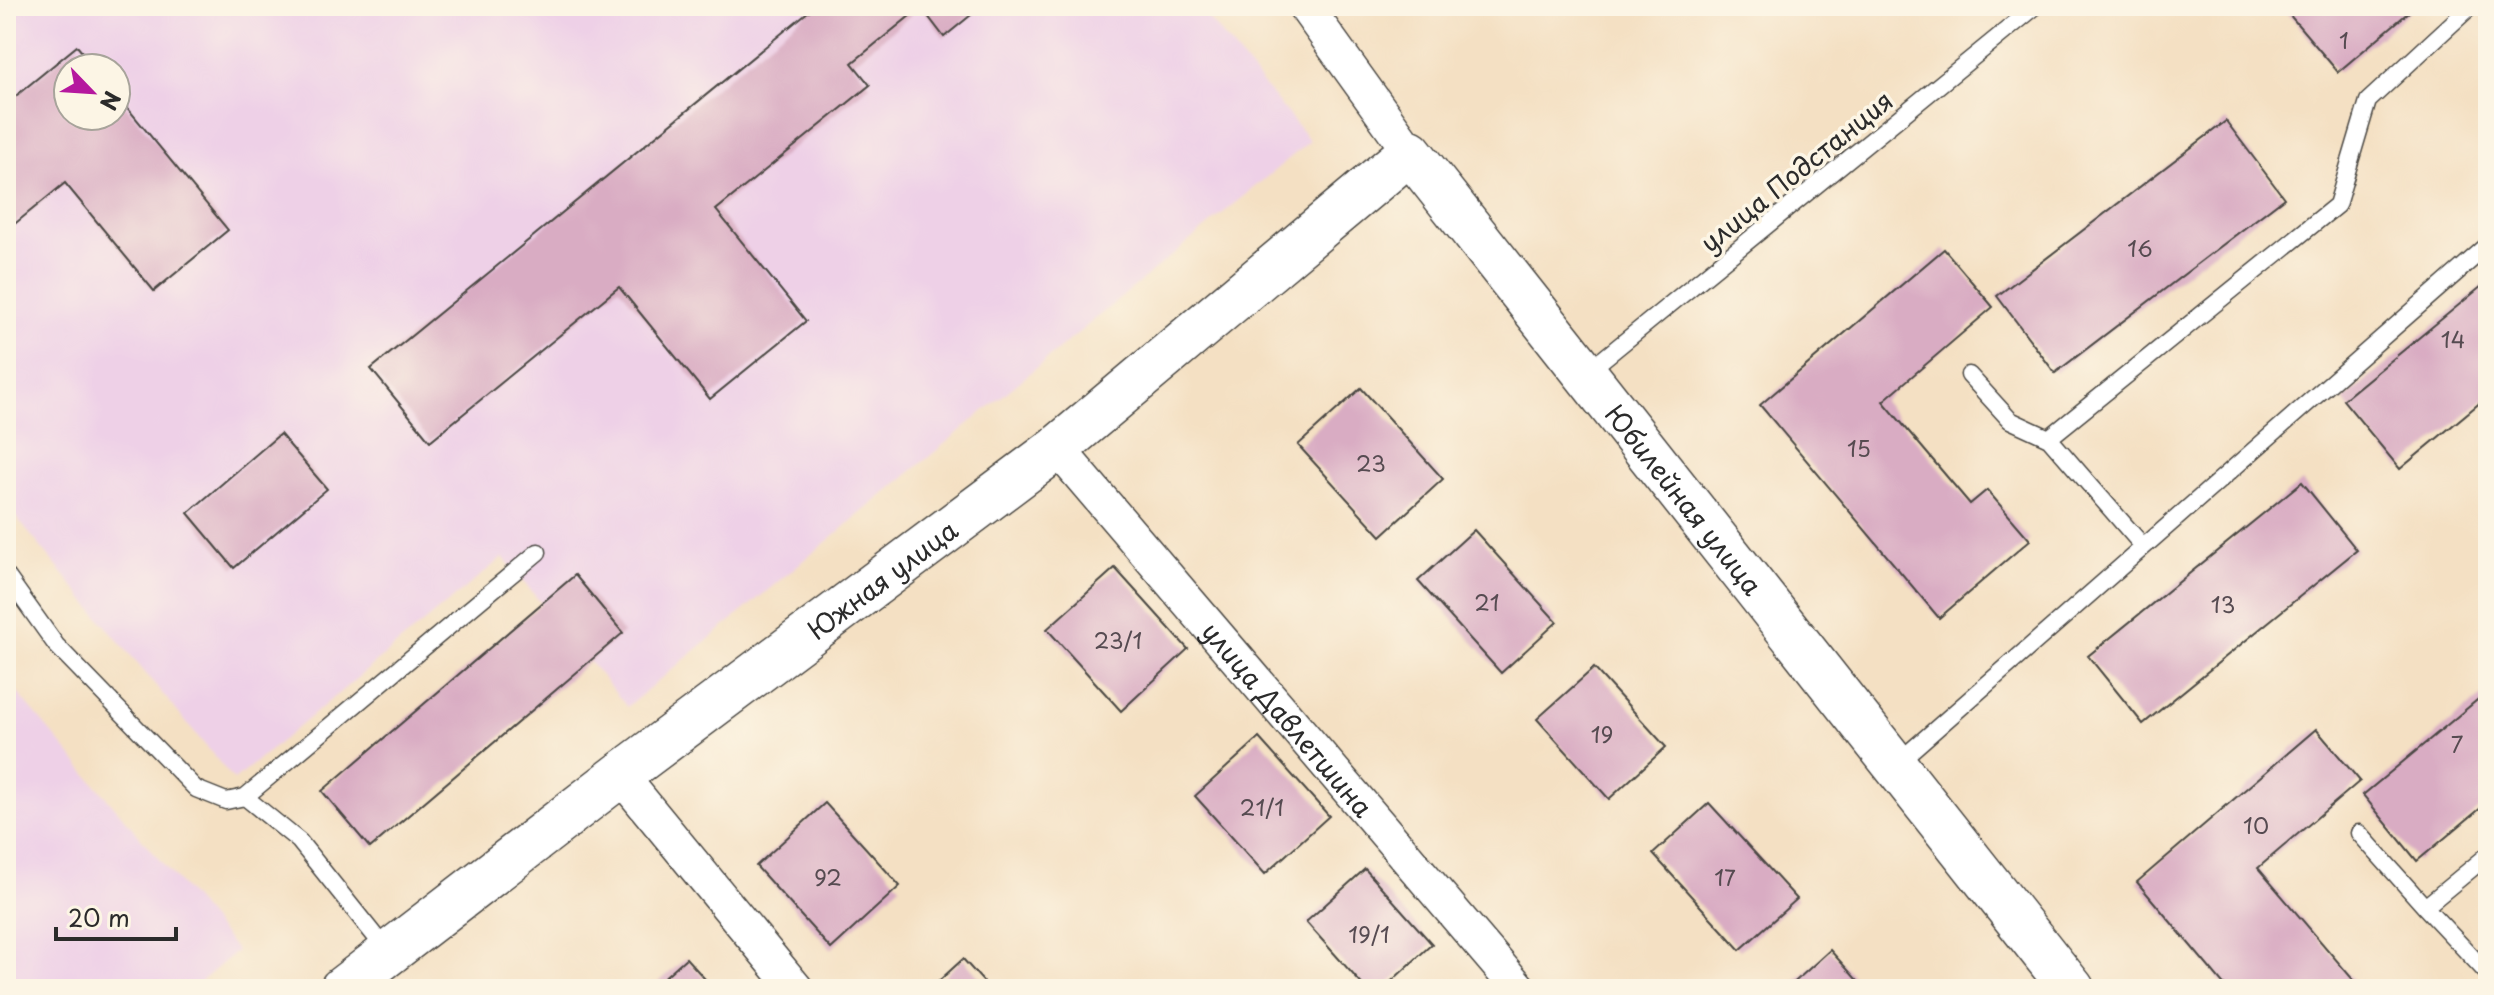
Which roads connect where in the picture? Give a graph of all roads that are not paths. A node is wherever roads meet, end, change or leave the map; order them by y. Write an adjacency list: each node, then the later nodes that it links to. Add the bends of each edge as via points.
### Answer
1 (1305, 6): 4 (street, Юбилейная улица)
2 (2036, 6): 6 (lane, улица Подстанция)
3 (2471, 6): 8 (lane, via 2368,101 2337,205)
4 (1410, 152): 6 (street, Юбилейная улица); 9 (street, Южная улица)
5 (2488, 245): 10 (lane)
6 (1585, 374): 13 (street, Юбилейная улица)
7 (1969, 375): 8 (lane, via 2010,420)
8 (2049, 438): 10 (lane)
9 (1057, 448): 14 (street, Южная улица); 23 (street, улица Давлетшина)
10 (2142, 545): 13 (lane)
11 (538, 552): 15 (lane)
12 (6, 575): 15 (lane, via 56,645 196,789 226,801)
13 (1895, 765): 24 (street, Юбилейная улица)
14 (620, 775): 19 (street, Южная улица); 22 (street)
15 (245, 797): 19 (lane, via 299,841)
16 (2359, 833): 18 (lane)
17 (2488, 855): 18 (lane)
18 (2425, 907): 20 (lane)
19 (388, 952): 21 (street, Южная улица)
20 (2488, 974)
21 (342, 989)
22 (796, 989)
23 (1519, 989)
24 (2072, 989)

